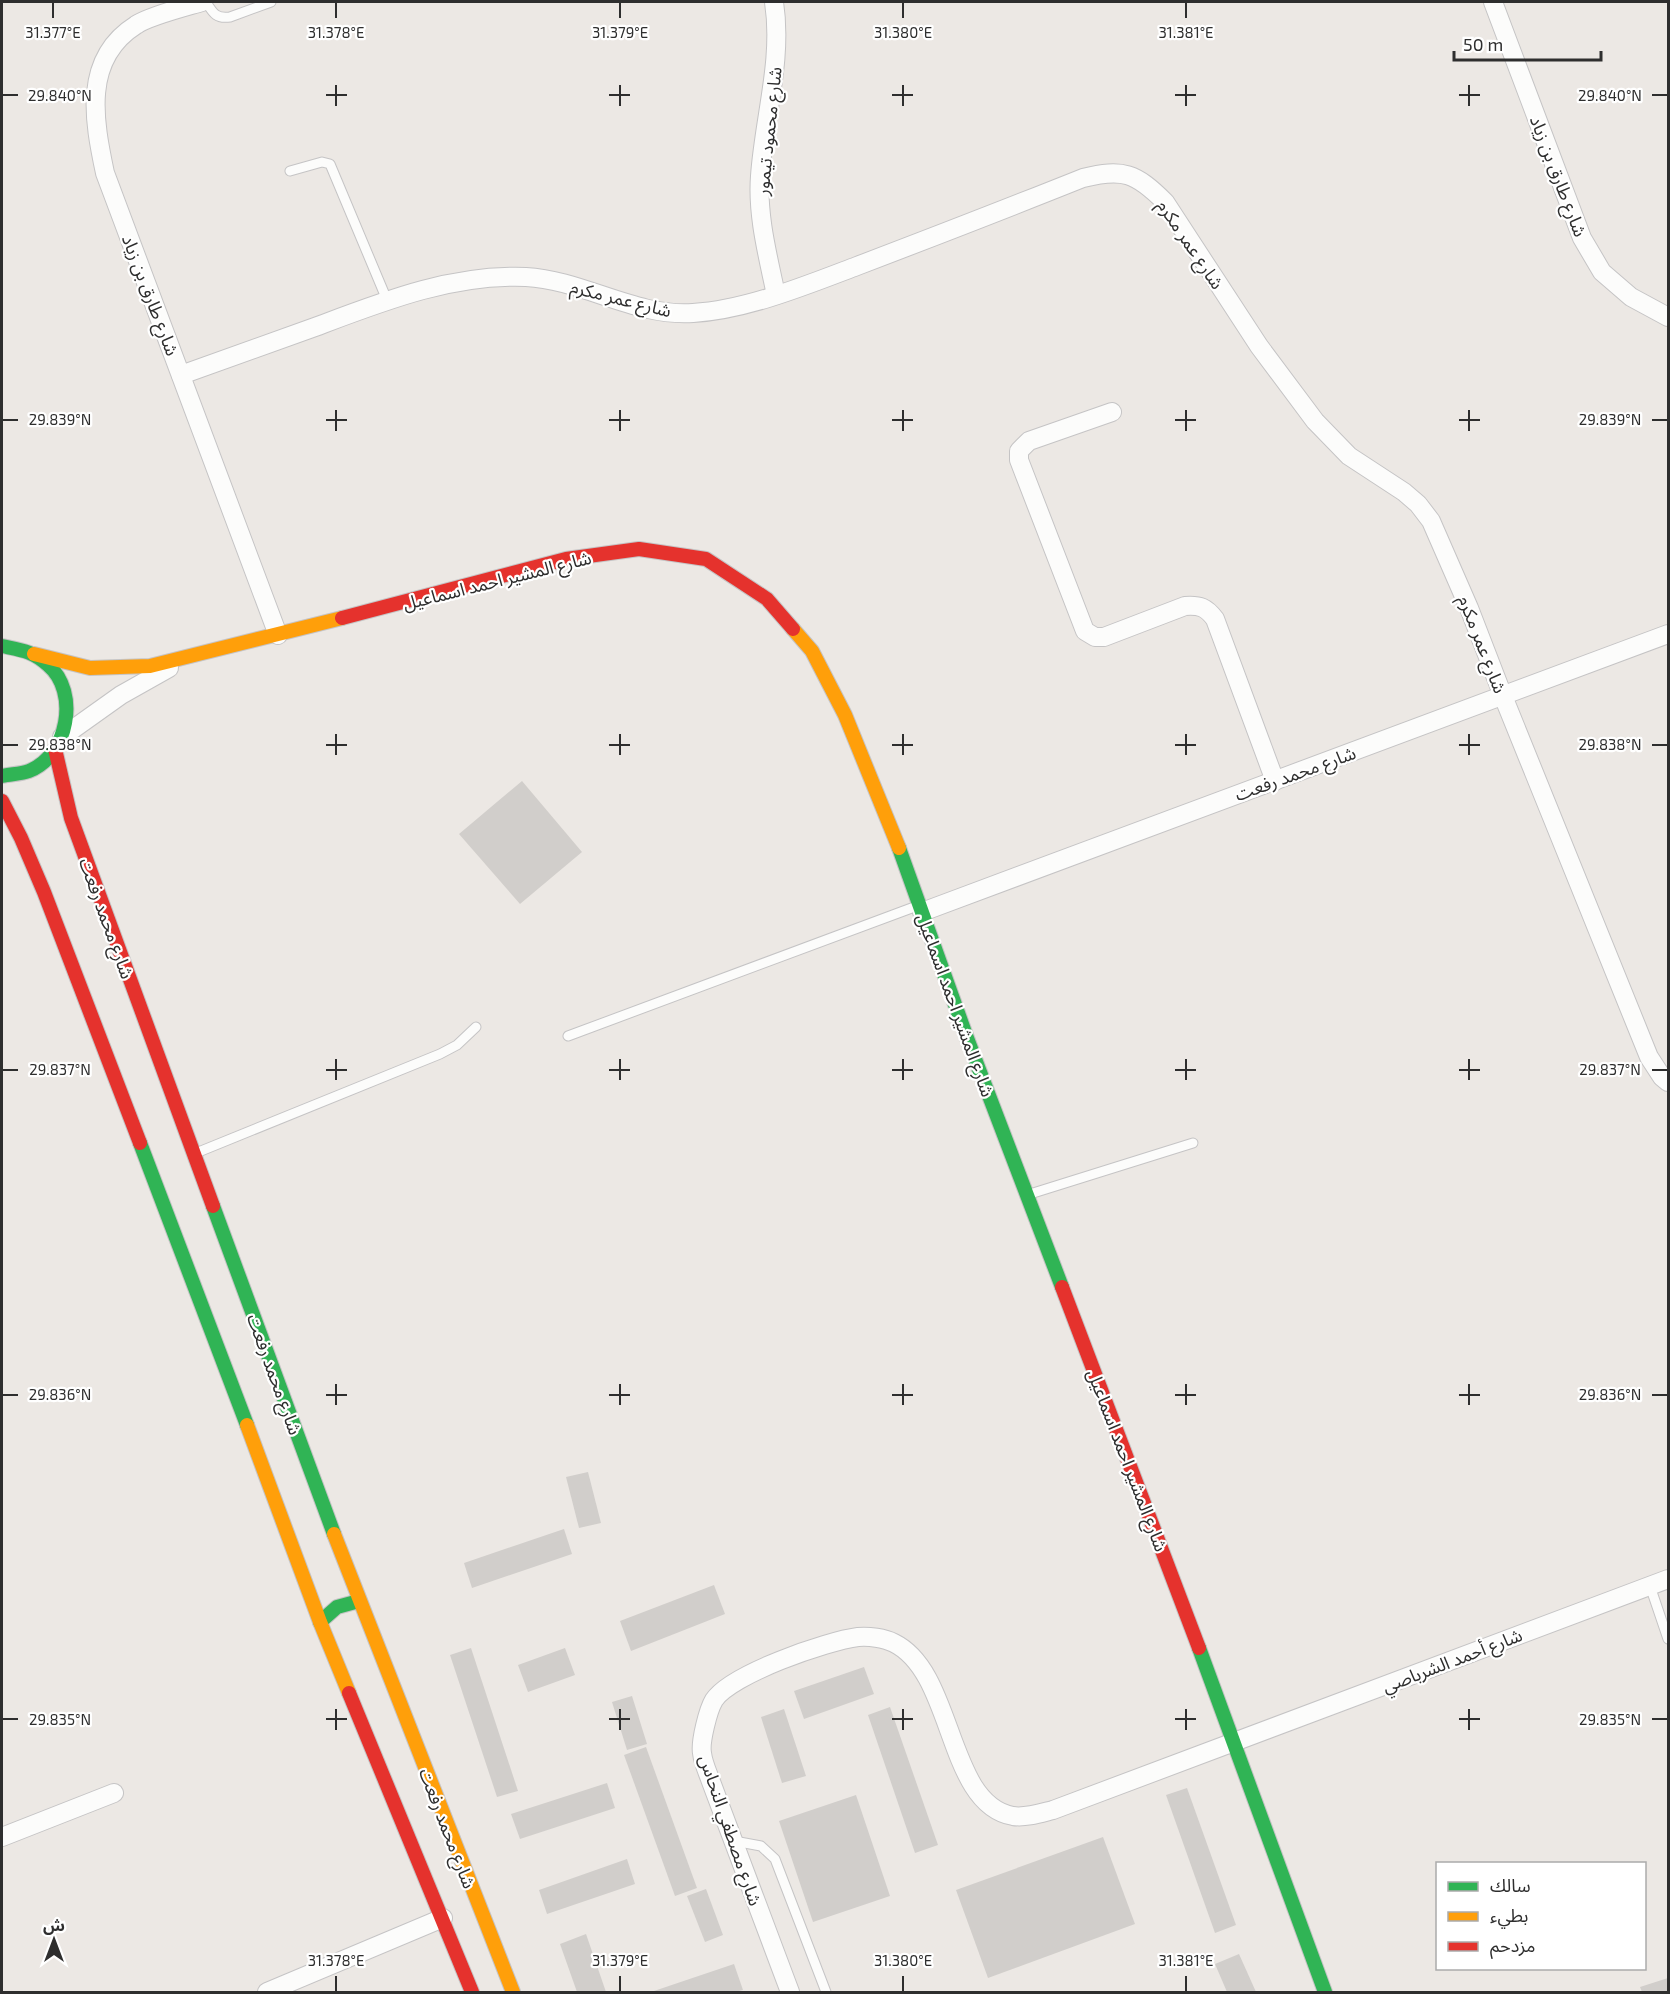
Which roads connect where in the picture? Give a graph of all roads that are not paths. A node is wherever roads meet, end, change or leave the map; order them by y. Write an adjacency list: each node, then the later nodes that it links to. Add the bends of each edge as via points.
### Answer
1 (202, 2): 10 (street, شارع طارق بن زياد, via 136,24 115,43 101,66 95,92 96,129 105,173)
2 (206, 2): 3 (lane, via 217,17 223,18)
3 (272, 2)
4 (774, 2): 7 (street, شارع محمود تيمور, via 776,58 759,177 760,212)
5 (1493, 2): 9 (street, شارع طارق بن زياد, via 1582,238 1602,272 1630,297)
6 (290, 171): 8 (lane, via 322,162 330,164)
7 (776, 295): 8 (street, شارع عمر مكرم, via 692,313 661,311 530,277 489,277 454,281); 17 (street, شارع عمر مكرم, via 1083,178 1119,172 1136,177 1165,202 1259,346 1315,422 1349,456 1404,492 1431,520)
8 (387, 300): 10 (street, شارع عمر مكرم)
9 (1668, 317)
10 (181, 375): 13 (street, شارع طارق بن زياد)
11 (1112, 412): 20 (street, via 1029,441 1019,451 1019,460 1085,631 1104,636 1185,606 1199,605 1208,610 1215,619)
12 (1668, 634): 17 (street, شارع محمد رفعت)
13 (278, 635): 16 (street, شارع المشير احمد اسماعيل); 22 (street, شارع المشير احمد اسماعيل, via 566,559 639,549 706,559 767,599 812,651 845,715)
14 (4, 642): 15 (street, شارع المشير احمد اسماعيل)
15 (34, 654): 16 (street, شارع المشير احمد اسماعيل, via 90,668 150,666); 18 (street, via 55,672 66,697 67,717)
16 (190, 657): 18 (street, شارع المشير احمد اسماعيل, via 121,695)
17 (1503, 696): 20 (street, شارع محمد رفعت); 25 (street, شارع عمر مكرم, via 1650,1058)
18 (59, 743): 19 (street, via 35,767); 27 (street, شارع محمد رفعت, via 71,818)
19 (2, 776)
20 (1275, 781): 22 (street, شارع محمد رفعت)
21 (2, 801): 32 (street, شارع محمد رفعت, via 44,892 312,1585)
22 (921, 909): 24 (lane); 28 (street, شارع المشير احمد اسماعيل)
23 (477, 1027): 27 (lane, via 440,1054)
24 (568, 1036)
25 (1668, 1082)
26 (1193, 1143): 28 (lane)
27 (194, 1154): 31 (street, شارع محمد رفعت, via 343,1572)
28 (1027, 1195): 34 (street, شارع المشير احمد اسماعيل)
29 (1668, 1579): 30 (street, شارع أحمد الشرباصي)
30 (1650, 1586): 33 (lane); 34 (street, شارع أحمد الشرباصي)
31 (359, 1601): 32 (street, via 336,1605); 41 (street, شارع محمد رفعت)
32 (320, 1622): 38 (street, شارع محمد رفعت)
33 (1668, 1639)
34 (1235, 1742): 37 (street, شارع مصطفي النحاس, via 1053,1810 1013,1816 996,1809 968,1778 926,1672 916,1660 892,1642 858,1637 777,1662 734,1682 714,1700 701,1751); 44 (street, شارع المشير احمد اسماعيل)
35 (114, 1793): 36 (street)
36 (2, 1837)
37 (733, 1841): 42 (street, شارع مصطفي النحاس); 43 (lane, via 761,1846 775,1859)
38 (443, 1918): 39 (street); 40 (street, شارع محمد رفعت)
39 (267, 1992)
40 (472, 1992)
41 (513, 1992)
42 (789, 1992)
43 (826, 1992)
44 (1324, 1992)

